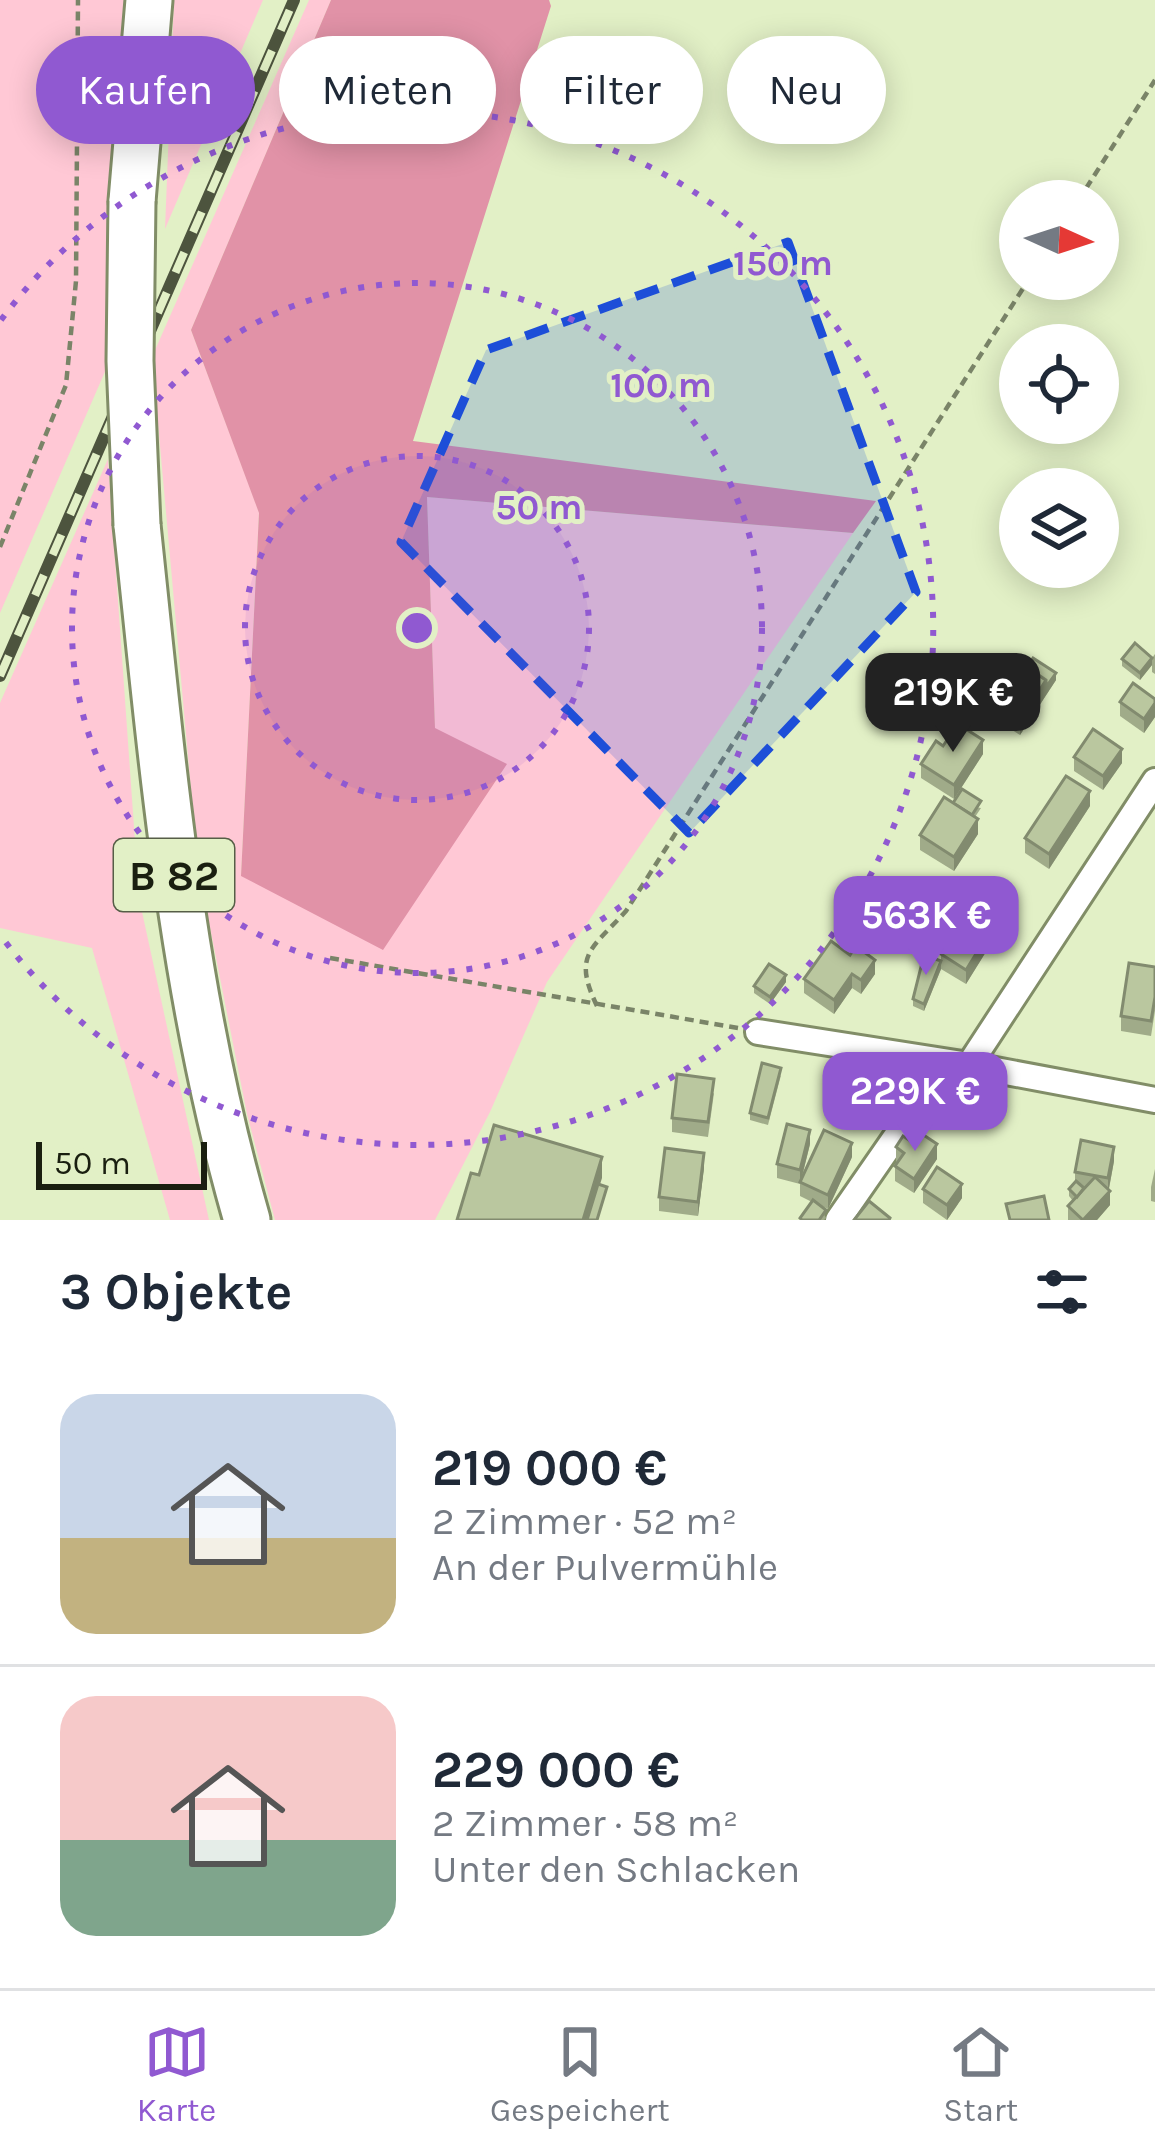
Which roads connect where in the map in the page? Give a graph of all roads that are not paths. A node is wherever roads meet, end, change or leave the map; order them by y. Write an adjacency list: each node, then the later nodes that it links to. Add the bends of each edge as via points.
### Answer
1 (148, 0): 6 (highway, B 82, bridge, via 132,201 137,525 174,873 201,1038)
2 (1155, 781): 4 (street)
3 (758, 1032): 4 (street)
4 (969, 1065): 5 (street); 7 (street, via 922,1099)
5 (1155, 1100)
6 (247, 1220)
7 (838, 1220)

